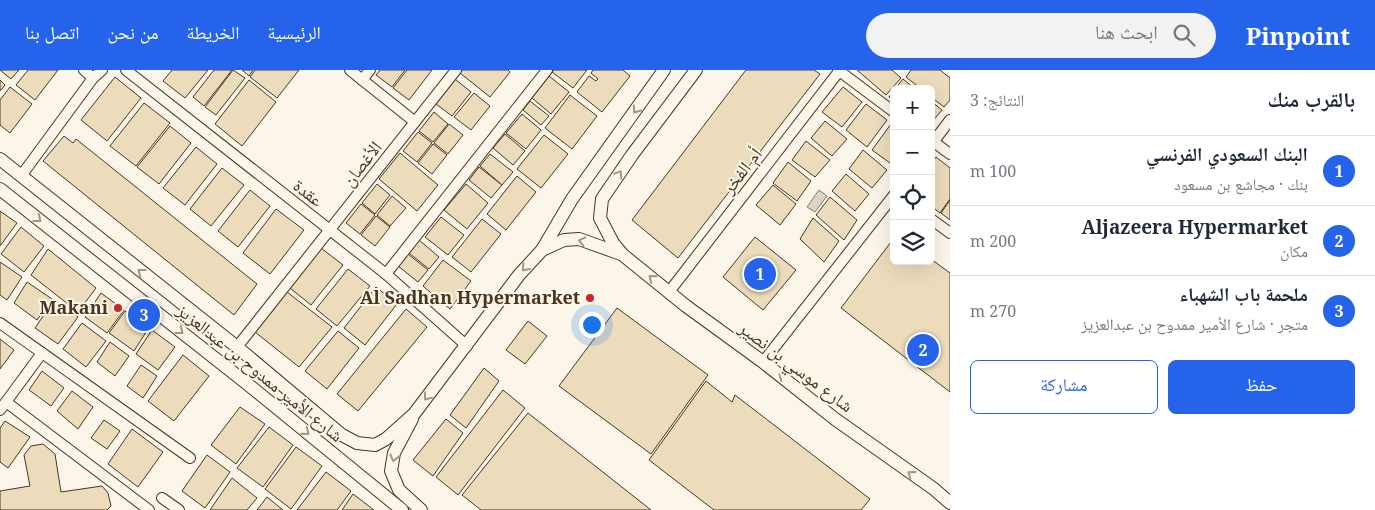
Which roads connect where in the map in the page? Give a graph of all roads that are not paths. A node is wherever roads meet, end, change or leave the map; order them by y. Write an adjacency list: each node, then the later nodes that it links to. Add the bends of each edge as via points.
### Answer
1 (84, 70): 11 (street)
2 (102, 70): 11 (street)
3 (126, 70): 24 (street, عقدة)
4 (350, 70): 12 (street)
5 (370, 70): 12 (street)
6 (456, 70): 15 (street, الأغصان)
7 (664, 70): 26 (street, one-way to 26, via 572,199)
8 (696, 70): 27 (street, one-way to 8, via 600,218 602,199)
9 (839, 70): 13 (street); 29 (street, أم الفخر)
10 (541, 72): 28 (street)
11 (93, 78): 20 (street)
12 (362, 80): 15 (street)
13 (890, 109)
14 (950, 120): 16 (street)
15 (415, 122): 24 (street, الأغصان)
16 (935, 139)
17 (935, 145): 18 (street)
18 (950, 154)
19 (0, 159): 20 (street, شارع الأمير ممدوح بن عبدالعزيز)
20 (21, 176): 32 (street, شارع الأمير ممدوح بن عبدالعزيز, one-way to 20)
21 (0, 189): 42 (street, شارع الأمير ممدوح بن عبدالعزيز, one-way to 42)
22 (890, 200): 34 (street)
23 (932, 220): 25 (street)
24 (330, 231): 28 (street, عقدة); 32 (street, الأغصان)
25 (950, 233)
26 (542, 250): 27 (street, one-way to 26, via 579,239 564,240); 31 (street, one-way to 31, via 519,275)
27 (623, 255): 29 (street, شارع موسي بن نصير, one-way to 27)
28 (386, 274): 31 (street, عقدة)
29 (669, 292): 34 (street, شارع موسي بن نصير)
30 (0, 323): 33 (street)
31 (467, 346): 36 (street, one-way to 36)
32 (236, 347): 36 (street, شارع الأمير ممدوح بن عبدالعزيز, via 342,435 358,443 375,444 386,439)
33 (42, 353): 35 (street); 37 (street)
34 (764, 362): 39 (street, شارع موسي بن نصير, one-way to 34)
35 (3, 406): 40 (street)
36 (414, 414): 43 (street, one-way to 43, via 394,453 391,471 399,490)
37 (190, 458)
38 (162, 498): 41 (street)
39 (950, 504)
40 (149, 510)
41 (179, 510)
42 (402, 510)
43 (421, 510)

